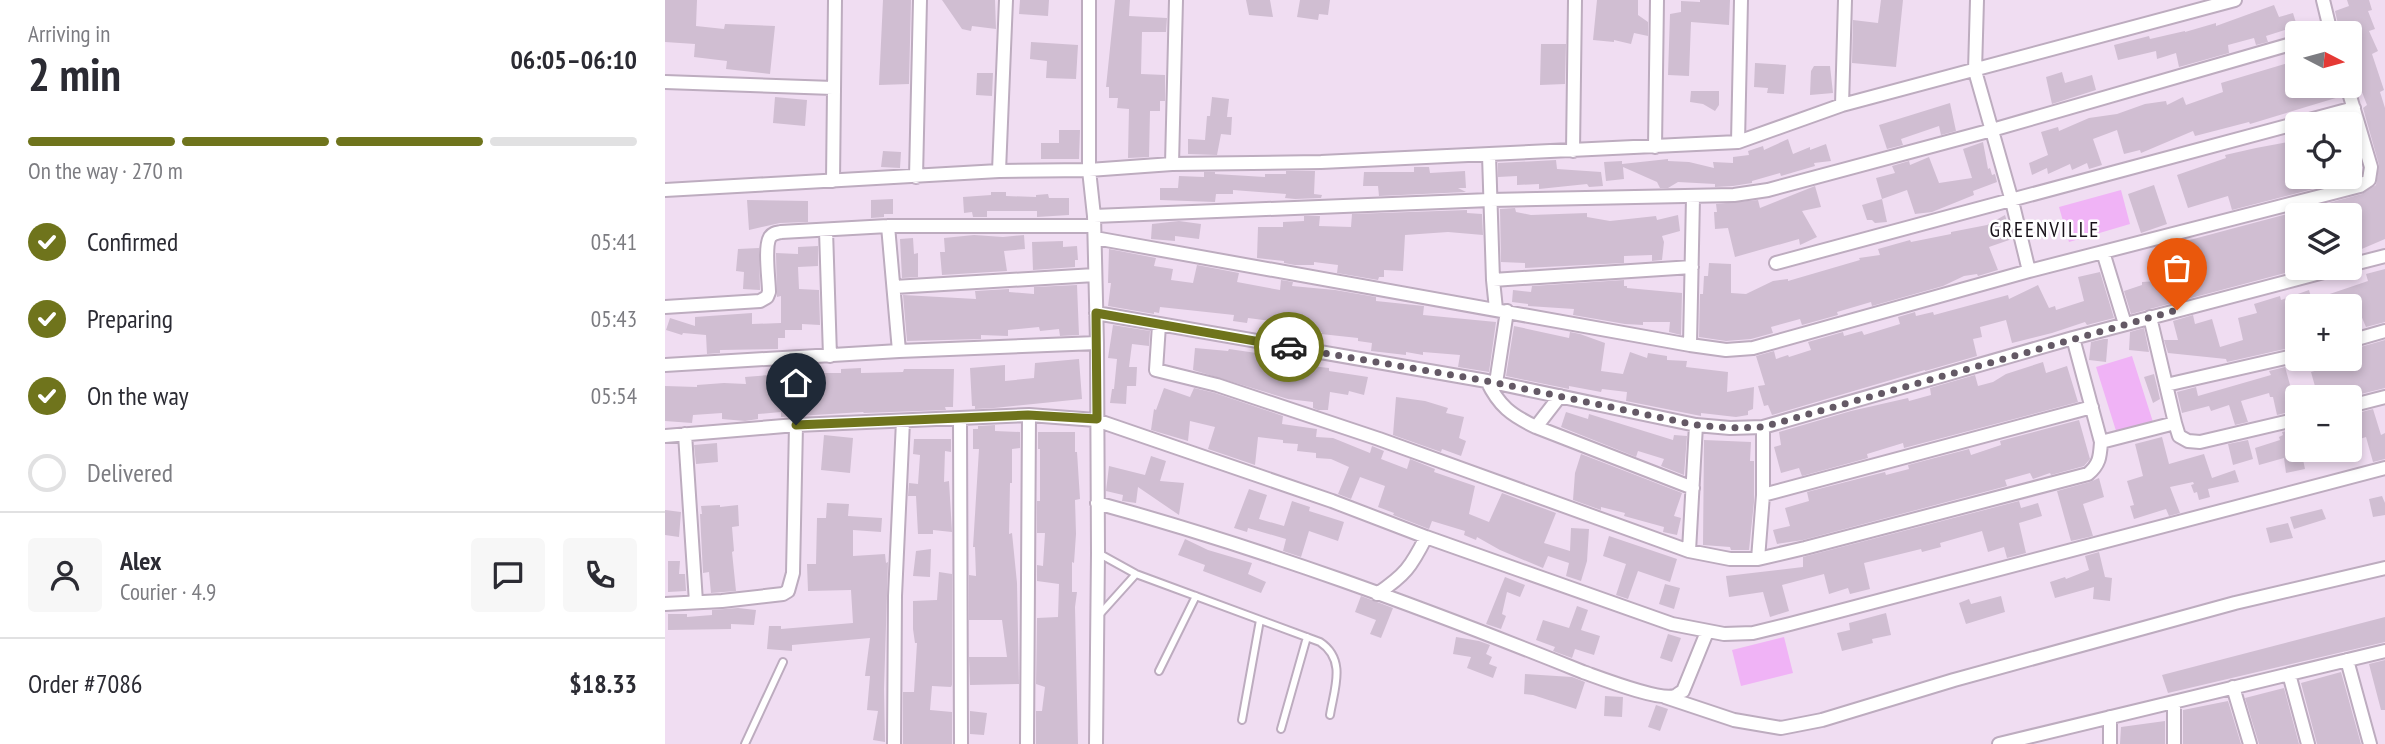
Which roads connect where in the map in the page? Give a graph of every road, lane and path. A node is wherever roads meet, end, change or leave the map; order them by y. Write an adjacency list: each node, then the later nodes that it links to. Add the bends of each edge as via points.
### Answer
1 (835, 0): 18 (street)
2 (920, 0): 30 (street)
3 (1006, 0): 29 (street)
4 (1089, 0): 28 (street)
5 (1176, 0): 27 (street)
6 (1575, 0): 25 (street)
7 (1657, 0): 24 (street)
8 (1741, 0): 23 (street)
9 (1845, 0): 20 (street)
10 (1977, 0): 16 (street)
11 (2235, 0): 13 (street)
12 (2323, 0): 14 (street)
13 (2190, 7): 16 (street)
14 (2327, 21)
15 (2285, 46): 22 (street)
16 (1975, 71): 20 (street); 22 (street)
17 (665, 82): 18 (street)
18 (833, 88): 31 (street)
19 (2351, 98): 21 (street)
20 (1842, 105): 23 (street)
21 (2354, 108): 35 (street); 39 (street, via 2371,167 2369,180 2360,186)
22 (1992, 130): 33 (street, via 1769,190); 35 (street)
23 (1738, 142): 24 (street)
24 (1655, 147): 25 (street)
25 (1573, 150): 26 (street)
26 (1489, 155): 27 (street); 34 (street)
27 (1173, 164): 28 (street)
28 (1089, 170): 29 (street); 37 (street)
29 (999, 171): 30 (street)
30 (916, 177): 31 (street)
31 (833, 181): 32 (street)
32 (665, 190)
33 (1693, 197): 34 (street); 43 (street)
34 (1490, 200): 37 (street); 46 (street)
35 (2013, 201): 42 (street); 44 (street)
36 (888, 226): 37 (street); 38 (street); 48 (street)
37 (1094, 227): 45 (street); 50 (street)
38 (826, 230): 49 (street, via 773,234 768,247 767,297); 61 (street)
39 (2103, 252): 44 (street); 53 (street)
40 (2385, 256): 41 (street)
41 (2362, 262)
42 (1776, 263)
43 (1692, 267): 46 (street); 59 (street)
44 (2029, 271): 59 (street, via 1753,348 1726,351)
45 (1095, 275): 48 (street); 51 (street)
46 (1493, 280): 50 (street)
47 (2293, 280): 52 (street)
48 (894, 287): 60 (street)
49 (665, 307)
50 (1502, 310): 59 (street); 64 (street)
51 (1096, 313): 54 (street); 58 (street)
52 (2150, 317): 53 (street); 65 (street)
53 (2125, 324): 56 (street)
54 (1159, 325): 64 (street); 88 (street, via 1156,370 1217,385 1380,439)
55 (2385, 331): 57 (street)
56 (2073, 338): 69 (street); 78 (street)
57 (2362, 338)
58 (1097, 343): 60 (street); 72 (street)
59 (1690, 345)
60 (898, 351): 61 (street)
61 (830, 356): 63 (street)
62 (2285, 358): 65 (street)
63 (665, 365)
64 (1492, 382): 66 (street); 79 (street, via 1496,400)
65 (2166, 385): 75 (street)
66 (1560, 396): 77 (street); 79 (street)
67 (2385, 397): 68 (street)
68 (2362, 403)
69 (2092, 407): 82 (street); 85 (street)
70 (1028, 415): 71 (street); 72 (street); 117 (street)
71 (960, 418): 73 (street); 116 (street)
72 (1097, 419): 86 (street); 87 (street)
73 (903, 421): 76 (street); 115 (street)
74 (2285, 422): 75 (street, via 2200,442 2179,436)
75 (2175, 423): 82 (street)
76 (796, 425): 80 (street); 95 (street, via 791,587 783,594)
77 (1696, 425): 78 (street); 84 (street)
78 (1763, 427): 85 (street)
79 (1536, 428): 84 (street)
80 (685, 434): 81 (street); 95 (street)
81 (665, 436)
82 (2101, 442): 90 (street, via 2100,460 2088,474)
83 (2385, 468): 99 (street, via 1753,633)
84 (1693, 488): 88 (street)
85 (1763, 495): 90 (street)
86 (1097, 503): 89 (street); 93 (street, via 1181,526)
87 (1426, 537): 93 (street, via 1401,578); 99 (street, via 1672,624)
88 (1689, 551): 90 (street)
89 (1098, 553): 92 (lane); 97 (street)
90 (1758, 559)
91 (2385, 568): 107 (street, via 2235,603 1781,728 1734,720)
92 (1136, 574): 94 (lane); 97 (lane)
93 (1377, 594): 107 (street, via 1594,676)
94 (1196, 596): 98 (lane); 104 (lane)
95 (696, 602): 96 (street)
96 (665, 604)
97 (1098, 616): 118 (street)
98 (1260, 620): 100 (lane); 111 (lane)
99 (1707, 632): 107 (street, via 1683,691)
100 (1307, 637): 109 (lane, via 1330,648 1335,657); 112 (lane)
101 (2385, 650): 102 (street)
102 (2347, 660): 105 (street); 124 (street)
103 (783, 662): 114 (lane)
104 (1159, 671)
105 (2289, 674): 106 (street); 123 (street)
106 (2233, 687): 108 (street); 122 (street)
107 (1665, 697)
108 (2175, 702): 110 (street); 121 (street)
109 (1330, 715)
110 (2110, 717): 113 (street); 120 (street)
111 (1242, 720)
112 (1281, 729)
113 (2050, 738): 119 (street)
114 (745, 744)
115 (894, 744)
116 (961, 744)
117 (1027, 744)
118 (1096, 744)
119 (1999, 744)
120 (2110, 744)
121 (2174, 744)
122 (2250, 744)
123 (2308, 744)
124 (2370, 744)

